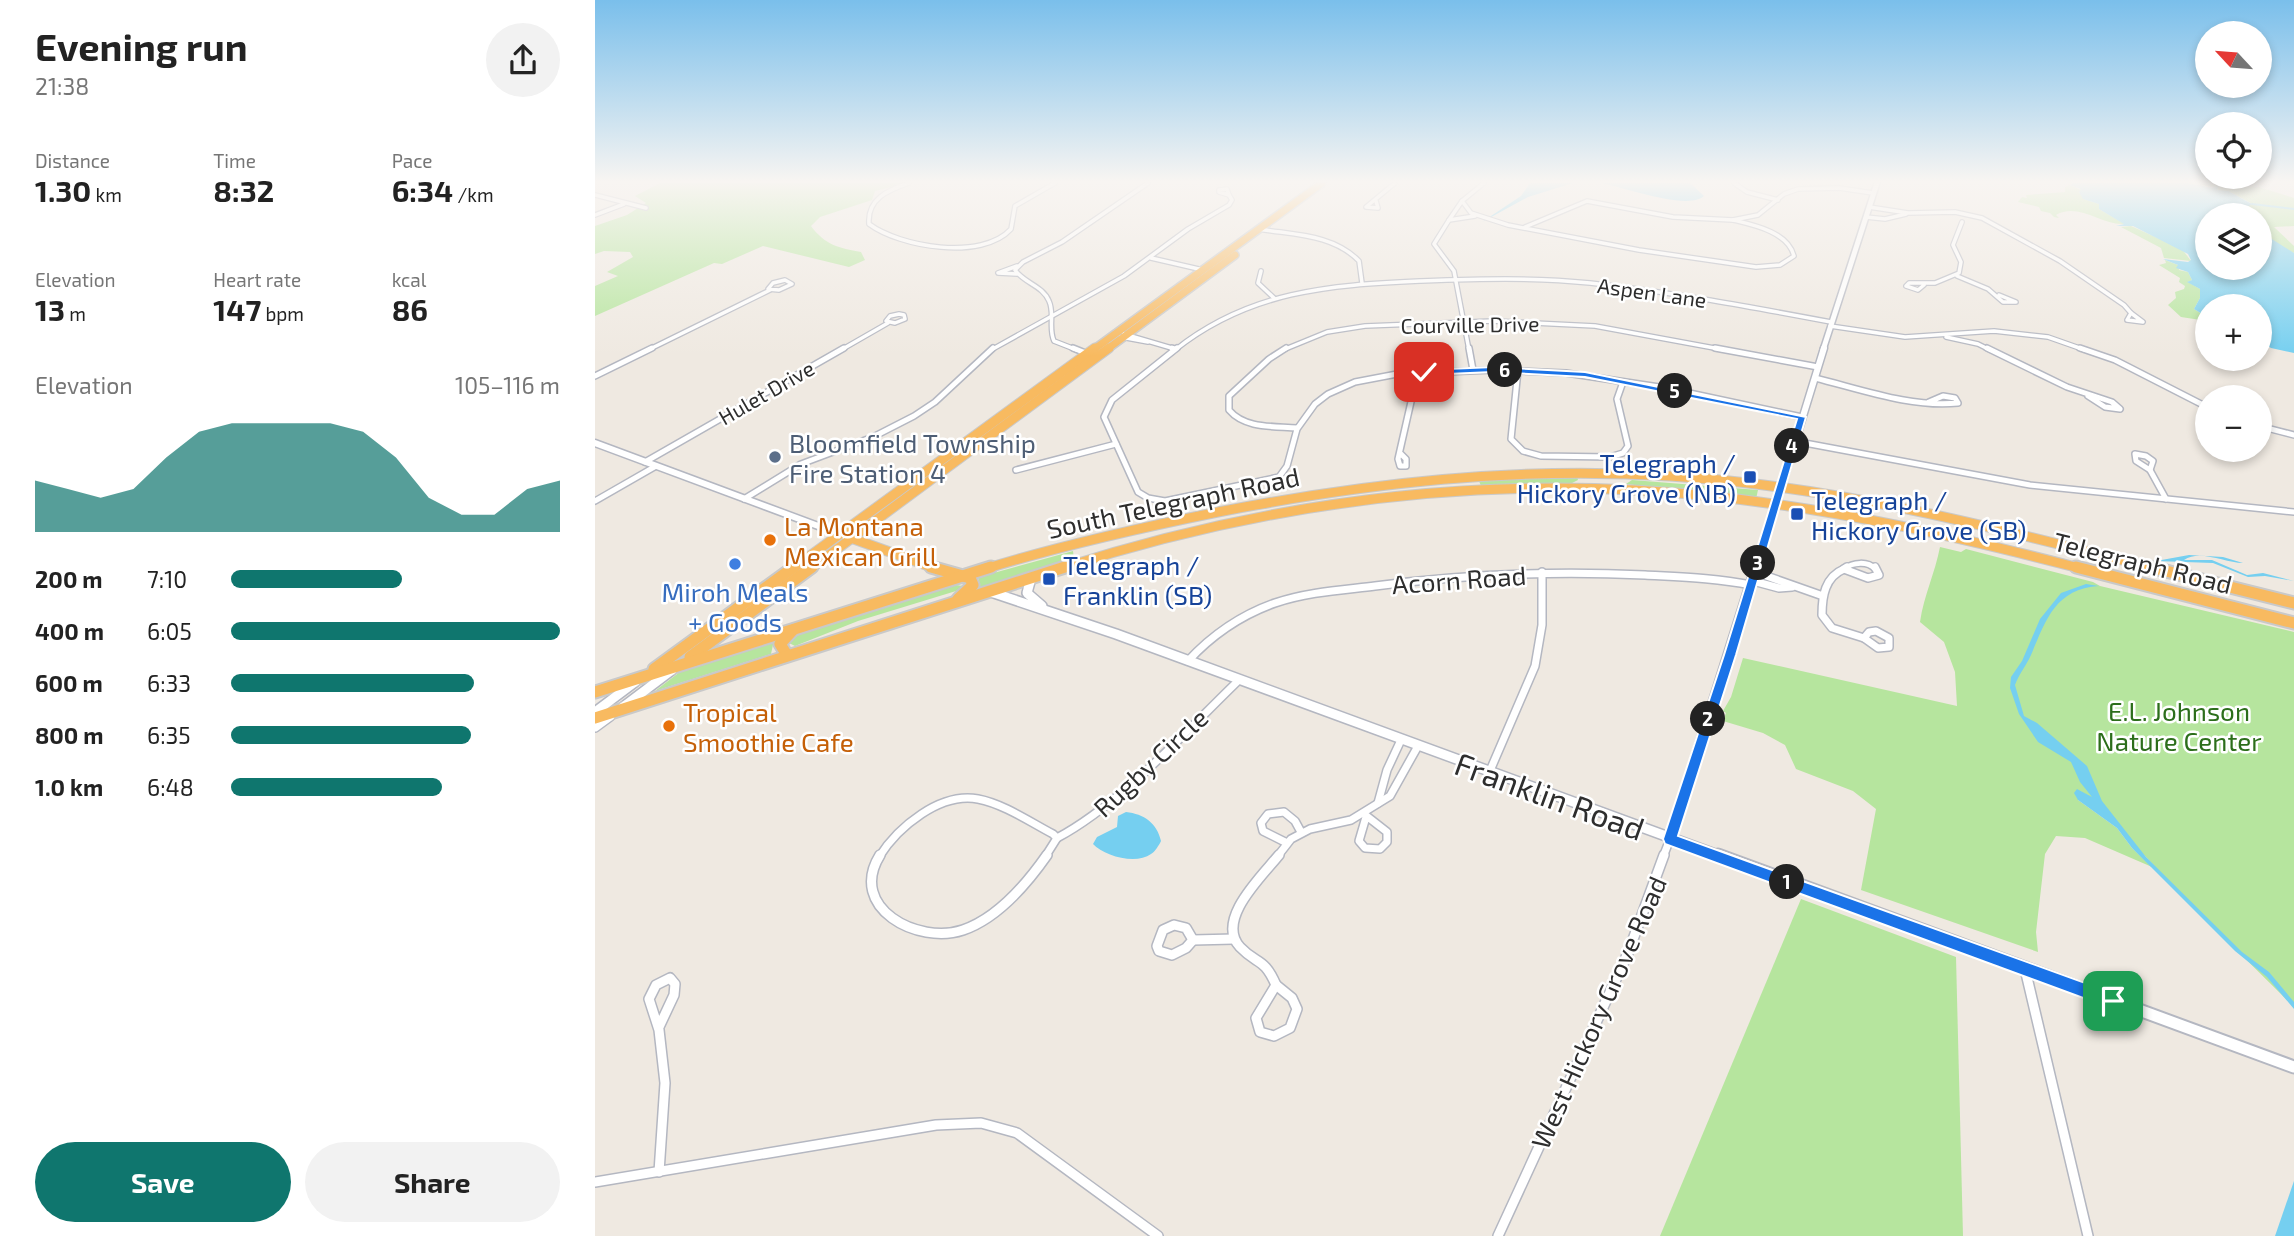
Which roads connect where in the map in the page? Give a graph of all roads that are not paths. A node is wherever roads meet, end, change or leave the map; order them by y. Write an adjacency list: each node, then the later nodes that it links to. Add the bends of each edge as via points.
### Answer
1 (907, 241): 2 (street, via 947,247)
2 (990, 241)
3 (1064, 241): 15 (street)
4 (1173, 241): 14 (street)
5 (1247, 241): 16 (highway)
6 (1251, 241): 18 (highway)
7 (1320, 241): 22 (street, via 1348,250 1360,263)
8 (1436, 241): 21 (street)
9 (1593, 241): 10 (street, via 1746,266 1773,266 1793,259 1791,246)
10 (1783, 241)
11 (1858, 241): 33 (street, West Hickory Grove Road)
12 (1954, 241): 20 (street, via 1962,265)
13 (2024, 241): 29 (street)
14 (1151, 258): 16 (street); 27 (street)
15 (1017, 266): 19 (street); 19 (street, via 998,272)
16 (1202, 270): 18 (street); 35 (highway)
17 (1261, 271): 26 (street, via 1258,283)
18 (1212, 272): 35 (highway)
19 (1017, 274): 28 (street, via 1042,291)
20 (1957, 276): 23 (street); 25 (street)
21 (1456, 279): 22 (street, Aspen Lane); 31 (street); 33 (street, Aspen Lane, via 1618,286)
22 (1362, 283): 26 (street, Aspen Lane)
23 (1924, 285)
24 (770, 290): 24 (street, via 782,290 792,283 775,282); 45 (street)
25 (1999, 295)
26 (1274, 298): 38 (street, Aspen Lane, via 1216,321)
27 (1073, 304): 28 (street); 30 (street)
28 (1051, 306): 30 (street)
29 (2131, 313)
30 (1051, 316): 39 (street, via 1054,341); 68 (street, via 990,350 939,399 914,416 801,464)
31 (1464, 322): 41 (street, Courville Drive, via 1595,326); 42 (street); 52 (street, Courville Drive, via 1356,326 1311,337 1276,354 1229,396 1229,410 1242,421)
32 (888, 323): 59 (street, Hulet Drive)
33 (1831, 324): 36 (street, Aspen Lane, via 1898,337); 41 (street, West Hickory Grove Road)
34 (1970, 333): 36 (street); 37 (street); 49 (street, via 2024,332 2071,343 2125,364)
35 (1120, 335): 38 (street); 39 (highway); 40 (highway)
36 (1941, 336): 37 (street)
37 (1978, 344): 48 (street)
38 (1175, 349): 57 (street, Aspen Lane, via 1107,405 1104,417)
39 (1087, 354): 40 (street); 73 (highway)
40 (1098, 357): 75 (highway)
41 (1818, 367): 46 (street, West Hickory Grove Road)
42 (1472, 370): 43 (street); 44 (street)
43 (1518, 370): 47 (street); 47 (street, via 1511,439 1523,452 1541,456 1610,457 1623,453 1628,446 1618,397)
44 (1413, 373): 52 (street, via 1371,378 1336,390 1313,405); 58 (street)
45 (595, 376)
46 (1815, 378): 50 (street); 51 (street, West Hickory Grove Road)
47 (1623, 382): 51 (street)
48 (2088, 396): 48 (street, via 2112,402 2120,409 2105,407)
49 (2195, 401)
50 (1929, 402): 50 (street, via 1949,405 1958,403 1946,395)
51 (1802, 417): 55 (street, West Hickory Grove Road)
52 (1297, 428): 57 (street, Aspen Lane, via 1289,467 1282,476 1172,500 1153,500 1138,492)
53 (2272, 429): 54 (street)
54 (2294, 435)
55 (1794, 441): 65 (street, West Hickory Grove Road); 69 (street, via 2022,484)
56 (595, 443): 59 (street)
57 (1116, 444): 61 (street)
58 (1401, 454)
59 (645, 462): 60 (street)
60 (656, 466): 68 (street); 70 (street)
61 (1016, 470)
62 (2150, 470): 69 (street)
63 (1583, 471): 64 (highway, South Telegraph Road); 66 (highway, via 1586,479); 81 (highway, South Telegraph Road, via 1490,475 1309,496 1106,536)
64 (1631, 474): 65 (highway, South Telegraph Road); 67 (highway, via 1622,482)
65 (1780, 487): 71 (street, West Hickory Grove Road); 74 (highway, Telegraph Road)
66 (1576, 488): 67 (highway, South Telegraph Road); 82 (highway, South Telegraph Road, via 1458,491 1316,506 1174,535)
67 (1626, 490): 71 (highway, South Telegraph Road)
68 (744, 499): 73 (street)
69 (2166, 499): 72 (street)
70 (595, 502)
71 (1775, 505): 77 (highway, Telegraph Road, via 1884,523); 83 (street, West Hickory Grove Road)
72 (2294, 512)
73 (839, 534): 75 (street); 95 (highway)
74 (2010, 534): 76 (highway, Telegraph Road); 77 (highway, via 2014,544)
75 (851, 538): 81 (highway); 94 (highway)
76 (2052, 544): 78 (highway, via 2042,551); 86 (highway, Telegraph Road)
77 (2005, 551): 78 (highway, Telegraph Road)
78 (2053, 563): 89 (highway, Telegraph Road)
79 (1844, 569): 79 (street, via 1868,578 1879,575 1867,564); 85 (street, via 1831,577)
80 (1542, 572): 83 (street, Acorn Road); 93 (street, Acorn Road, via 1385,584 1285,600 1222,628); 104 (street, via 1542,625 1535,666)
81 (965, 576): 87 (highway, via 973,584); 90 (highway, South Telegraph Road)
82 (1031, 578): 84 (highway, South Telegraph Road); 88 (street, via 1027,593)
83 (1753, 579): 85 (street, Acorn Road); 109 (street, West Hickory Grove Road)
84 (991, 592): 87 (highway, South Telegraph Road); 88 (street, Franklin Road)
85 (1823, 596): 91 (street, via 1821,611 1828,625)
86 (2294, 603)
87 (952, 604): 92 (highway, South Telegraph Road)
88 (1044, 608): 93 (street, Franklin Road)
89 (2294, 623)
90 (798, 626): 92 (highway, via 781,644); 94 (highway, South Telegraph Road)
91 (1864, 638)
92 (787, 655): 98 (highway, South Telegraph Road)
93 (1188, 661): 96 (street, Franklin Road)
94 (682, 662): 95 (highway, South Telegraph Road); 98 (street)
95 (646, 674): 97 (highway, South Telegraph Road); 99 (street)
96 (1239, 680): 102 (street, Franklin Road); 108 (street, Rugby Circle, via 1115,798)
97 (595, 692)
98 (619, 710): 100 (highway, South Telegraph Road); 101 (street)
99 (595, 712)
100 (595, 719)
101 (595, 727)
102 (1401, 740): 103 (street, Franklin Road); 105 (street)
103 (1418, 746): 104 (street, Franklin Road); 105 (street, via 1396,788)
104 (1489, 773): 109 (street, Franklin Road)
105 (1378, 803): 106 (street)
106 (1365, 816): 106 (street, via 1359,841 1365,848 1380,849 1387,842 1387,832); 107 (street)
107 (1301, 832): 110 (street); 110 (street, via 1285,812 1268,814 1261,822 1263,831)
108 (1057, 838): 108 (street, Rugby Circle, via 1005,902 986,919 962,930 940,933 913,928 885,911 870,887 874,866 890,842 916,818 946,802 986,802)
109 (1670, 839): 113 (street, Franklin Road); 120 (street, West Hickory Grove Road, via 1623,964)
110 (1287, 843): 111 (street, via 1237,906)
111 (1234, 939): 112 (street); 114 (street, via 1243,951 1268,967)
112 (1193, 940): 112 (street, via 1186,928 1174,925 1163,930 1157,946 1172,955)
113 (2025, 969): 116 (street, Franklin Road); 121 (street)
114 (1276, 985): 114 (street, via 1256,1018 1260,1032 1269,1036 1287,1032 1297,1013 1292,998)
115 (659, 1027): 115 (street, via 674,995 670,978 650,993); 117 (street, via 666,1108)
116 (2294, 1067)
117 (660, 1172): 118 (street); 119 (street, via 936,1125 981,1124 1031,1141)
118 (595, 1182)
119 (1158, 1236)
120 (1498, 1236)
121 (2088, 1236)

